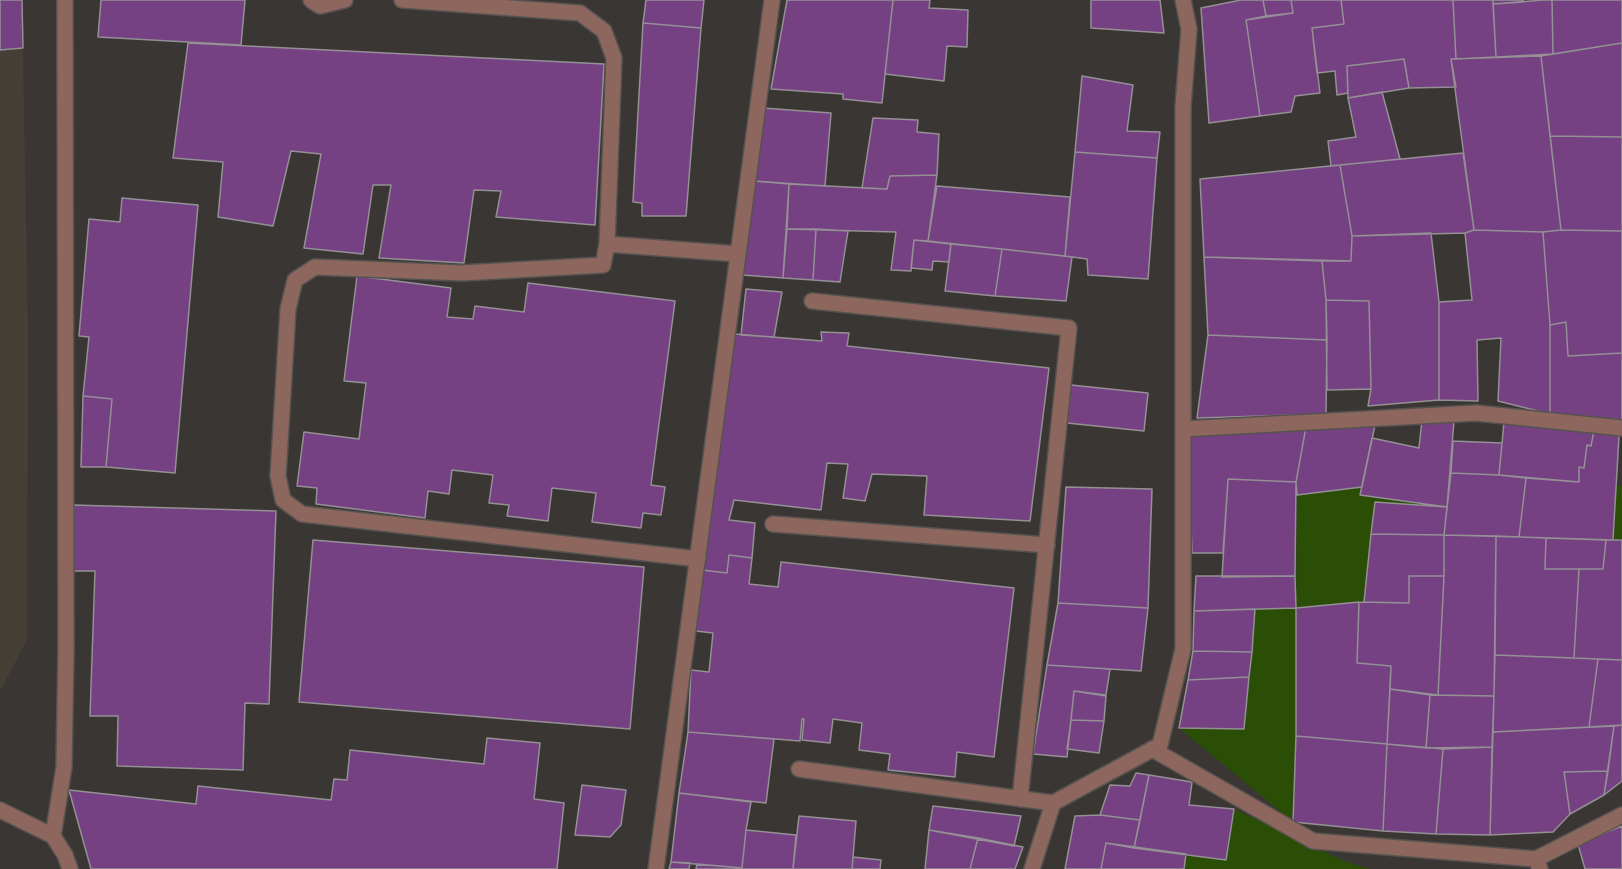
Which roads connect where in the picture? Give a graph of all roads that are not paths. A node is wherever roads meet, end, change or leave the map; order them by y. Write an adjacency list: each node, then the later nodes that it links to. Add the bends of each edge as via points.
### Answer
1 (65, 0): 21 (street, via 66,663 64,767)
2 (311, 0): 3 (street, via 320,6)
3 (345, 0)
4 (402, 0): 7 (street, via 580,13 604,31 614,58)
5 (771, 0): 8 (street)
6 (1183, 0): 11 (street, via 1189,28 1183,106)
7 (607, 244): 8 (street); 14 (street, via 603,265 462,273 315,267 295,279 288,309 278,476 283,500 302,514)
8 (738, 254): 14 (street)
9 (812, 302): 13 (street, via 1069,328)
10 (1622, 428): 11 (street, via 1476,413)
11 (1183, 429): 15 (street, via 1183,649 1160,745)
12 (773, 524): 13 (street)
13 (1047, 544): 17 (street)
14 (698, 559): 24 (street)
15 (1152, 749): 18 (street); 22 (street, via 1313,841)
16 (799, 770): 17 (street)
17 (1020, 799): 18 (street)
18 (1053, 803): 25 (street)
19 (0, 810): 21 (street)
20 (1622, 815): 22 (street)
21 (53, 836): 23 (street)
22 (1538, 864)
23 (70, 869)
24 (656, 869)
25 (1032, 869)

